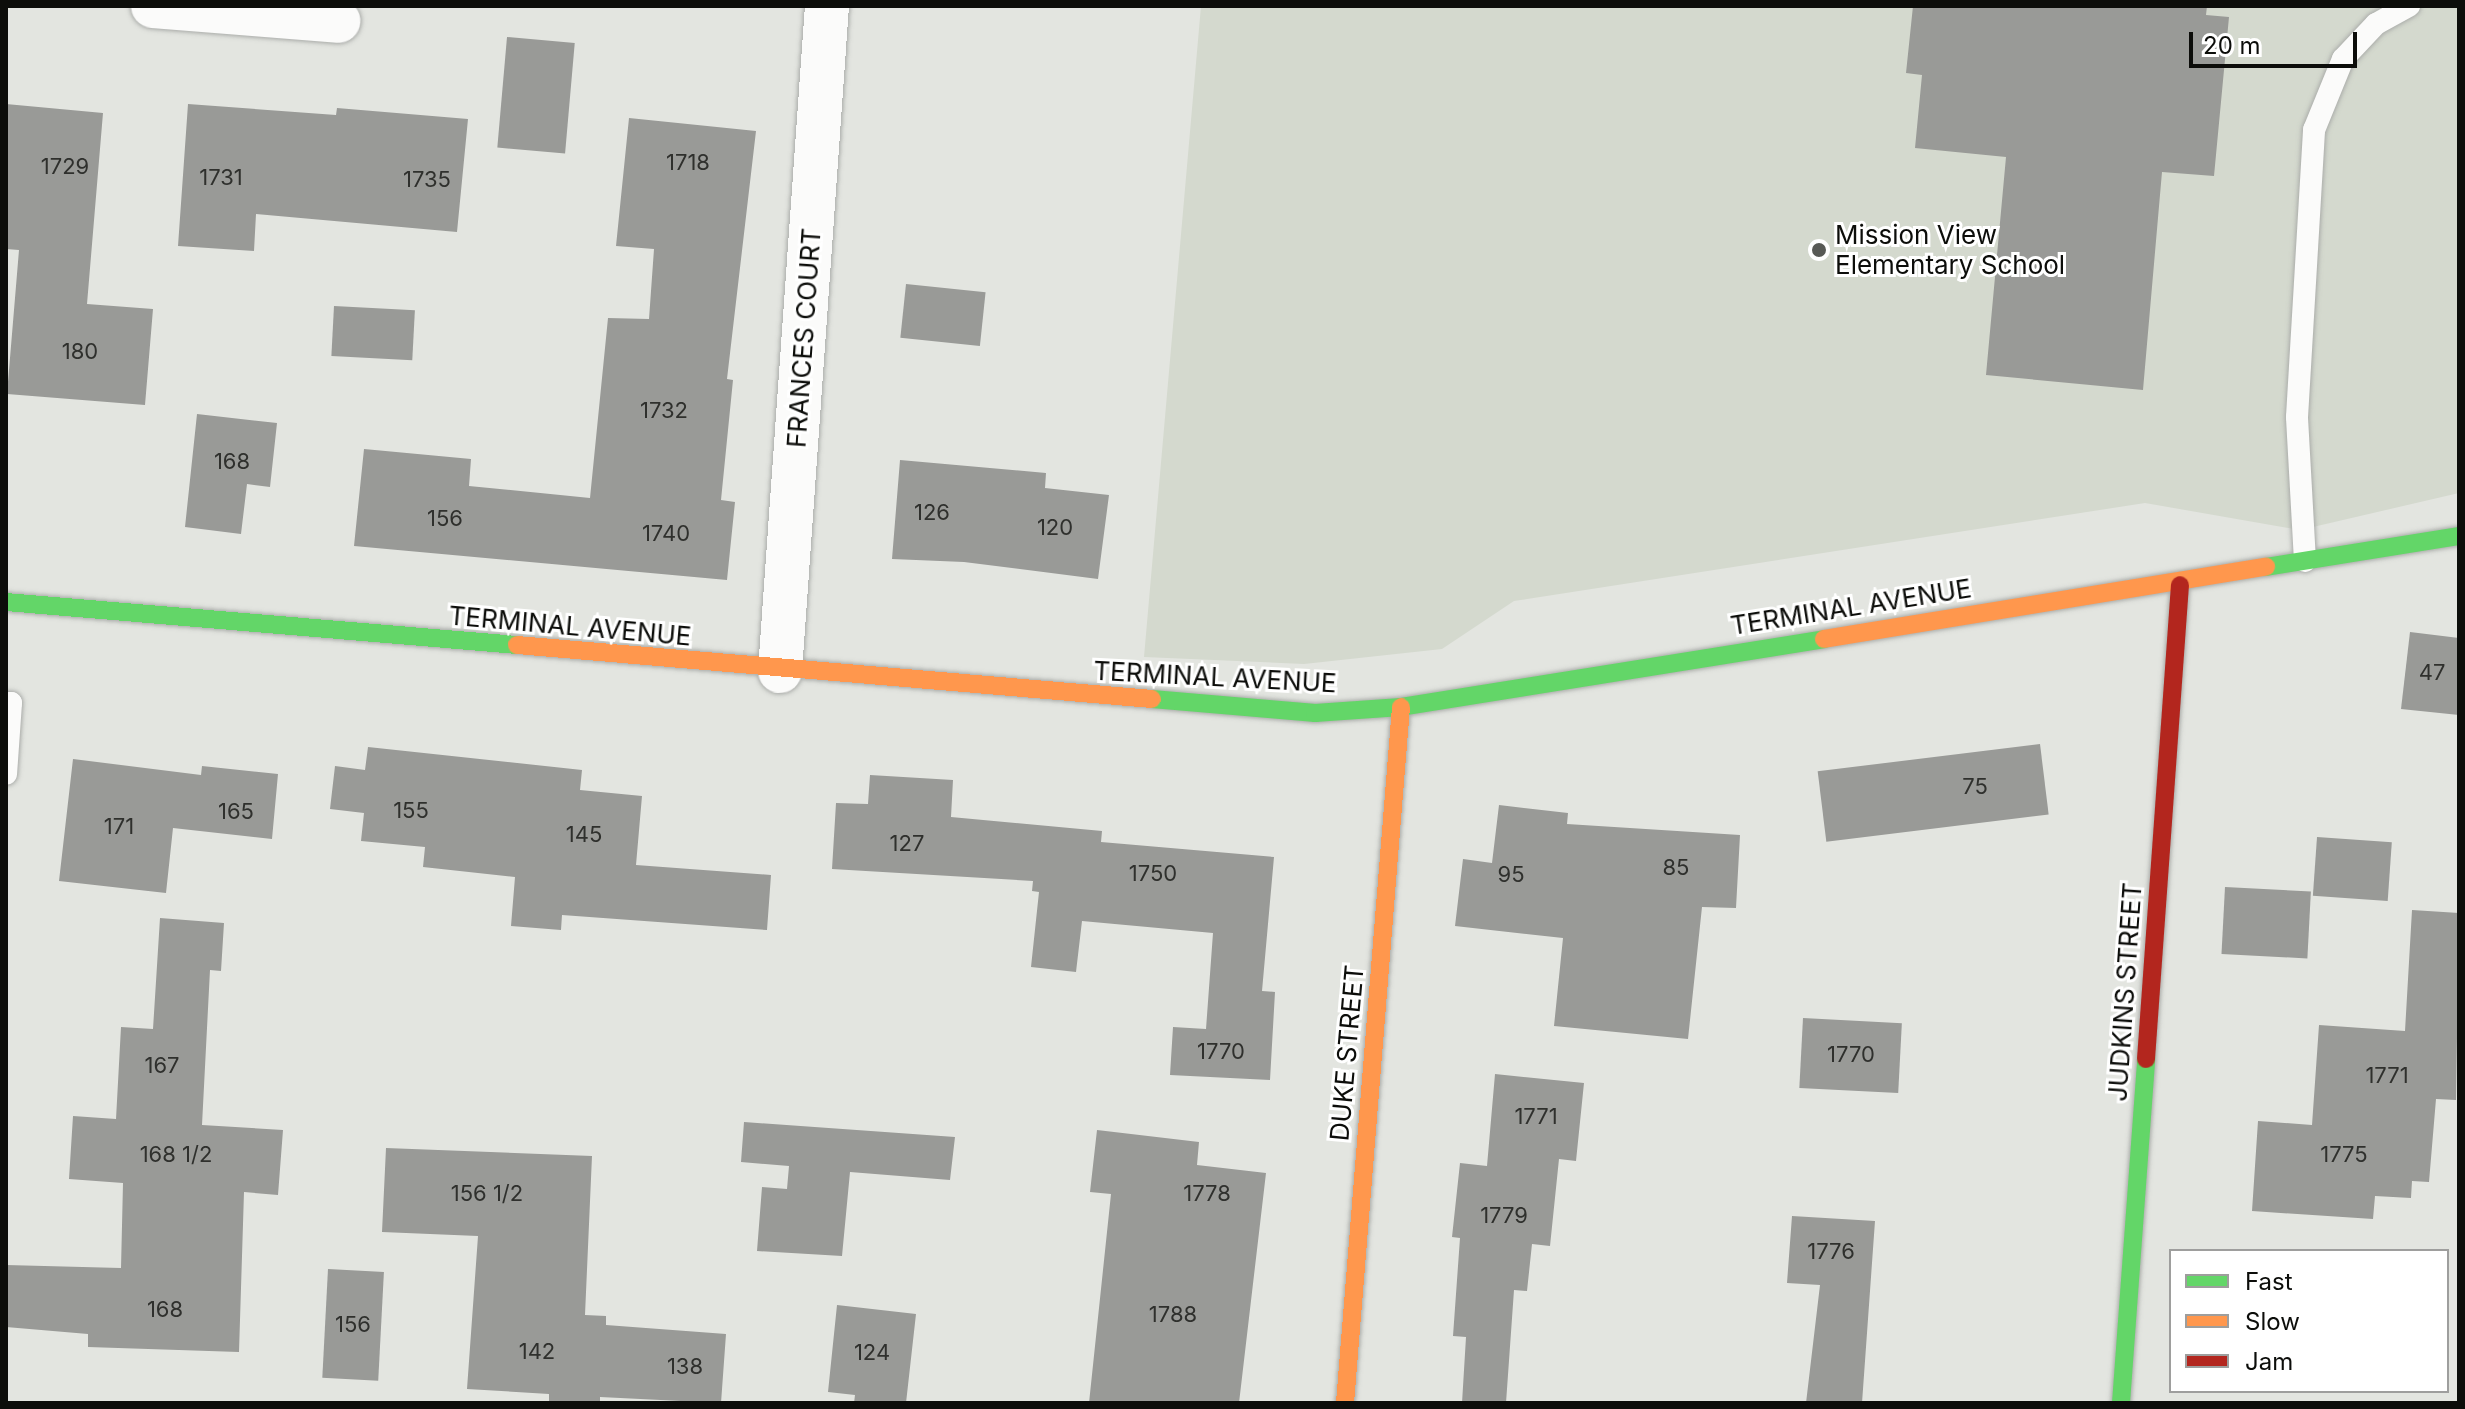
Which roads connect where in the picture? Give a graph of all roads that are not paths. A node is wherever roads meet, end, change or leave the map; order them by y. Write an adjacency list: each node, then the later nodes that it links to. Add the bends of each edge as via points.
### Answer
1 (153, 6): 4 (street)
2 (827, 6): 9 (street, FRANCES COURT)
3 (2409, 6): 6 (lane, via 2376,24 2343,59 2314,130 2297,417)
4 (338, 21)
5 (2459, 536): 6 (street, TERMINAL AVENUE)
6 (2305, 561): 7 (street, TERMINAL AVENUE)
7 (2180, 585): 11 (street, TERMINAL AVENUE); 14 (street, JUDKINS STREET)
8 (6, 602): 9 (street, TERMINAL AVENUE)
9 (780, 671): 11 (street, TERMINAL AVENUE, via 1315,713)
10 (6, 703): 12 (lane, via 11,703)
11 (1401, 707): 13 (street, DUKE STREET)
12 (6, 774)
13 (1345, 1403)
14 (2121, 1403)

